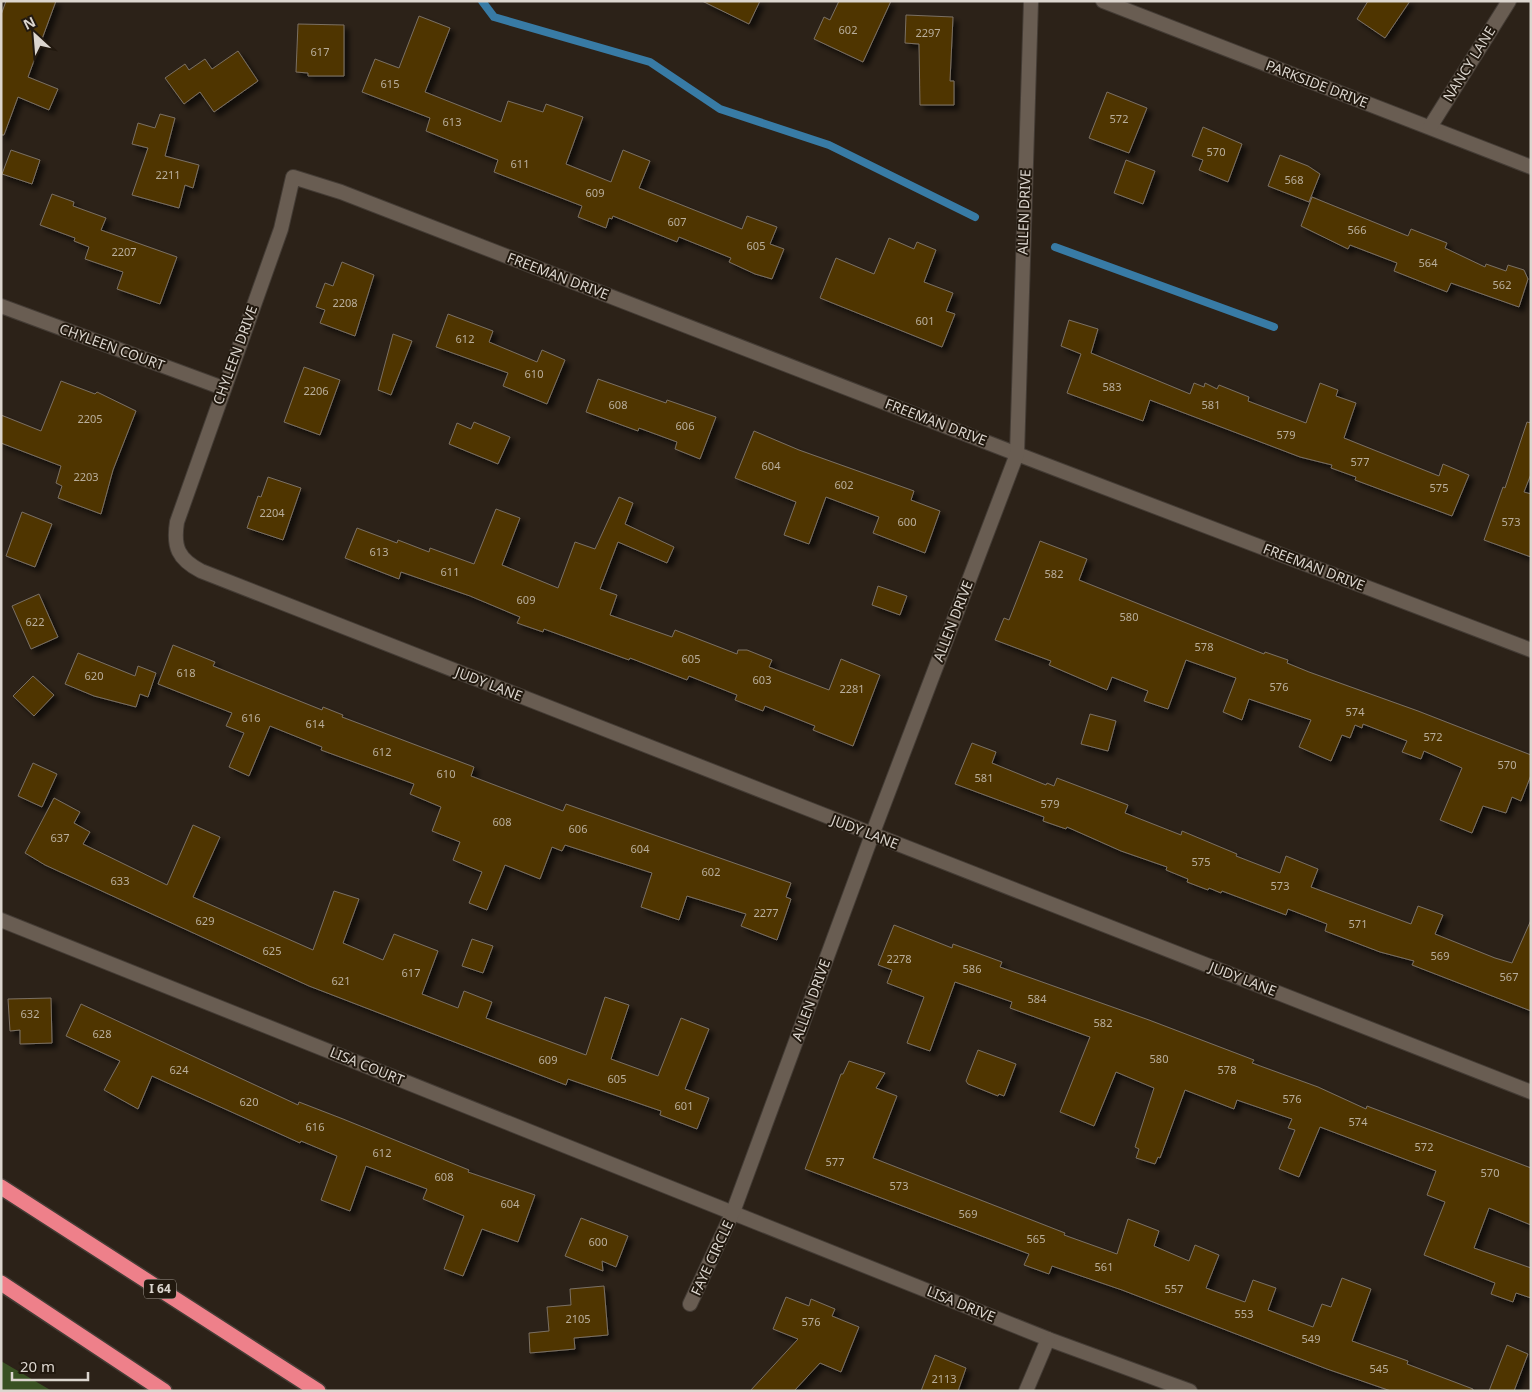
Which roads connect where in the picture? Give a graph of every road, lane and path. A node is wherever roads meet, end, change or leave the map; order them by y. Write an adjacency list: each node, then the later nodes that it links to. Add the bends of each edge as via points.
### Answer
1 (1031, 1): 9 (street, ALLEN DRIVE)
2 (1103, 1): 4 (street, PARKSIDE DRIVE)
3 (1509, 1): 4 (street, NANCY LANE)
4 (1430, 127): 5 (street, PARKSIDE DRIVE)
5 (1531, 167)
6 (342, 192): 8 (street, CHYLEEN DRIVE, via 294,177 281,229); 9 (street, FREEMAN DRIVE)
7 (1, 306): 8 (street, CHYLEEN COURT)
8 (223, 388): 10 (street, CHYLEEN DRIVE, via 174,537 178,552 187,564)
9 (1017, 454): 11 (street, FREEMAN DRIVE); 12 (street, ALLEN DRIVE)
10 (201, 571): 12 (street, JUDY LANE)
11 (1531, 650)
12 (872, 835): 14 (street, JUDY LANE); 16 (street, ALLEN DRIVE)
13 (1, 920): 16 (street, LISA COURT)
14 (1531, 1092)
15 (1, 1187): 21 (highway, I 64)
16 (733, 1212): 18 (street, FAYE CIRCLE); 19 (street, LISA DRIVE)
17 (1, 1284): 20 (highway)
18 (690, 1304)
19 (1048, 1339): 22 (street); 23 (street, LISA DRIVE)
20 (163, 1391)
21 (318, 1391)
22 (1026, 1391)
23 (1190, 1391)

